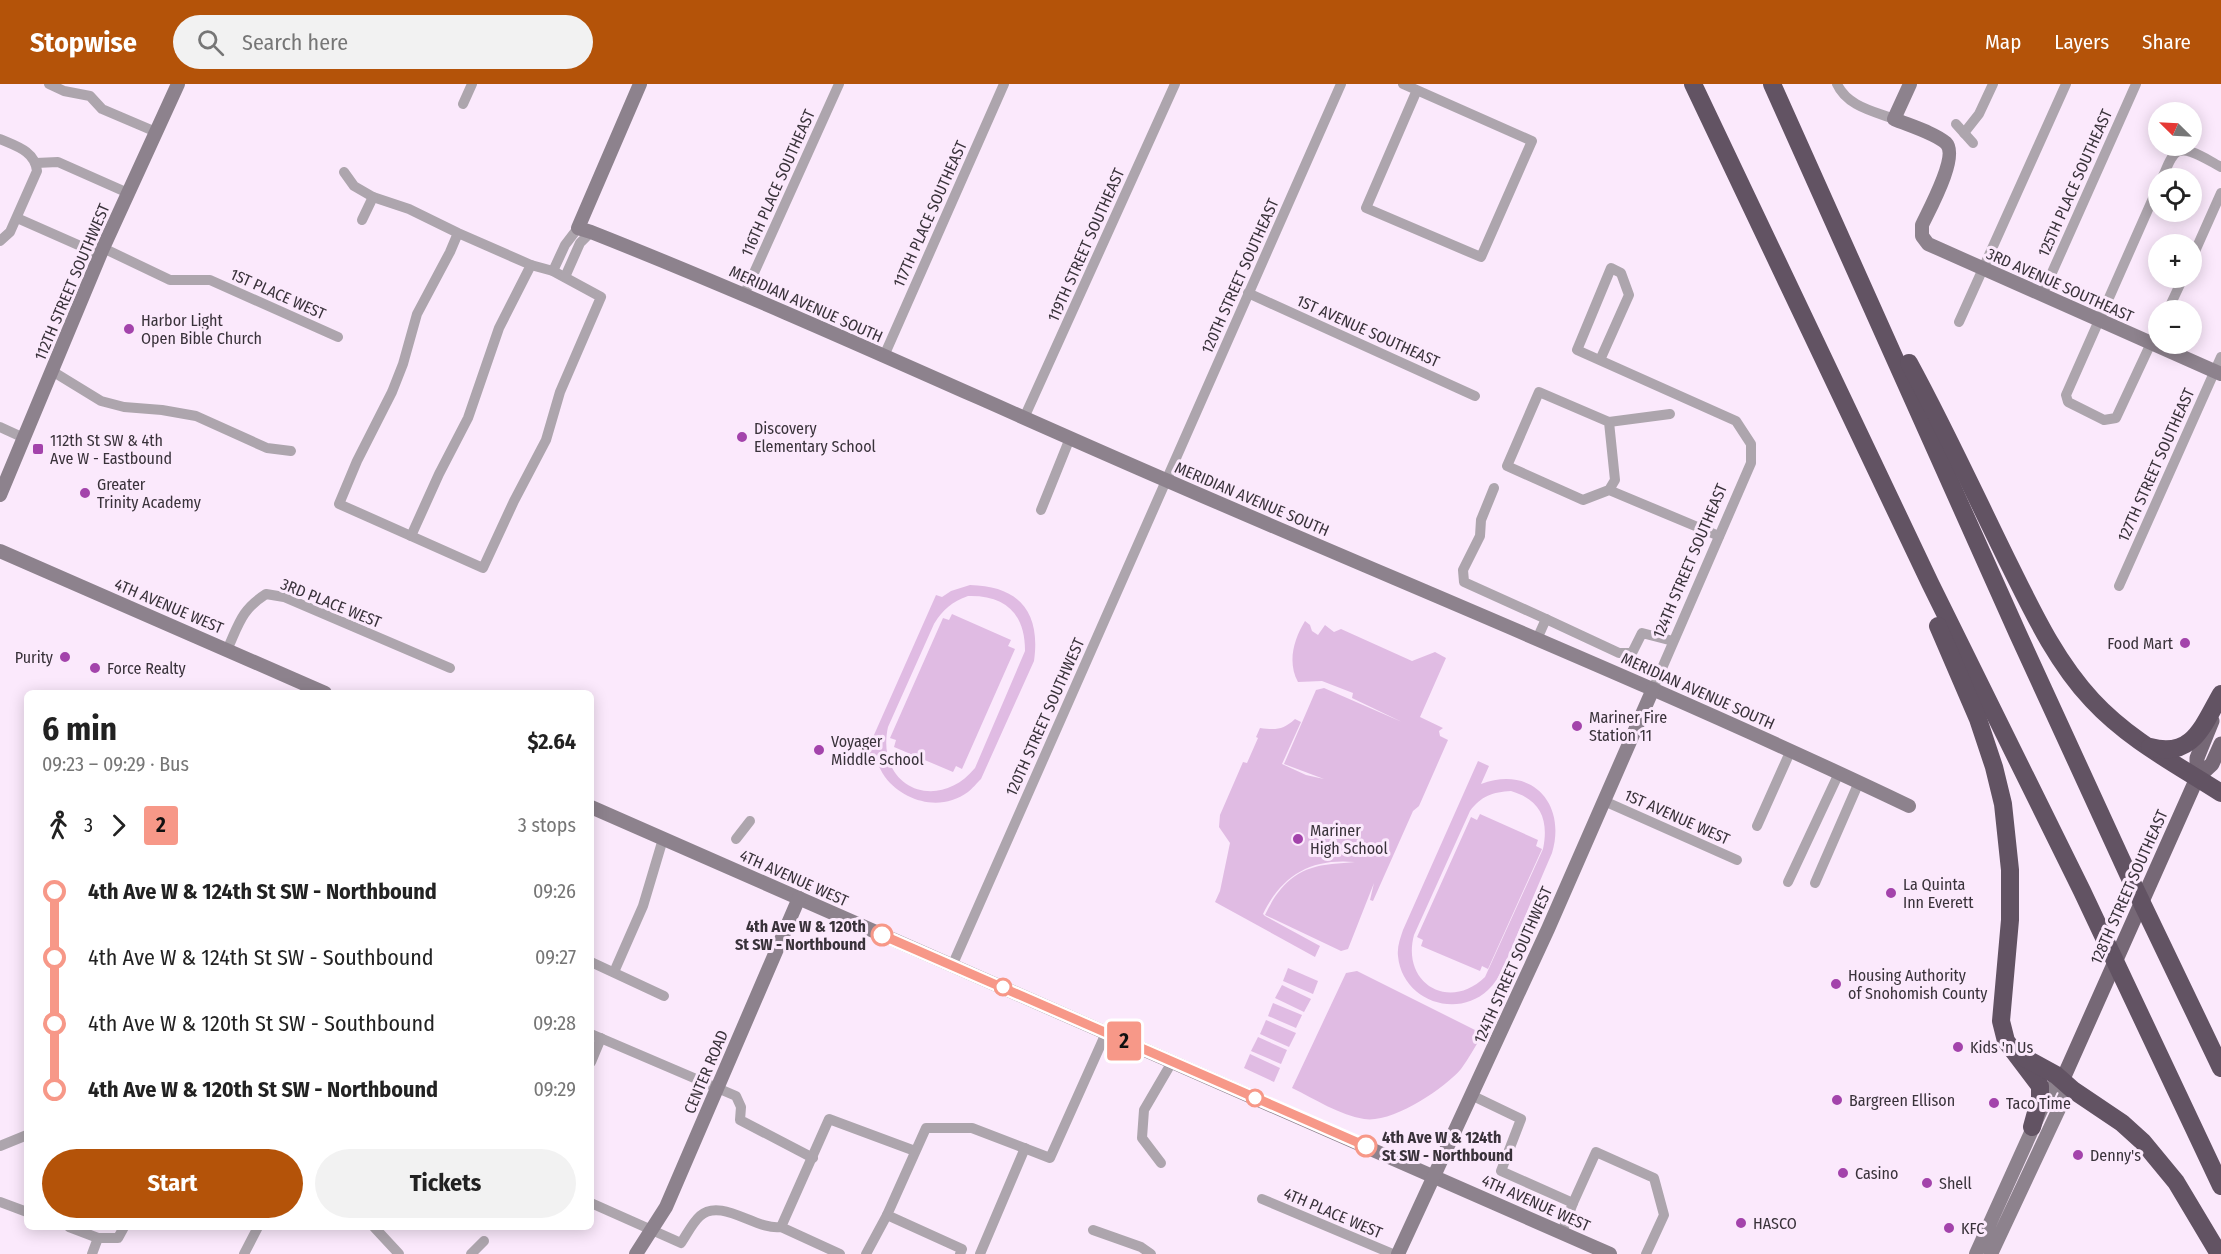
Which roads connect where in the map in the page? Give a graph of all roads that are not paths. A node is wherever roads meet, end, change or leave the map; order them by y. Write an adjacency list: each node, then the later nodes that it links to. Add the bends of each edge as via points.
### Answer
1 (48, 84): 20 (street, via 90,96 102,108)
2 (178, 84): 20 (street, 112TH STREET SOUTHWEST)
3 (472, 84): 18 (street)
4 (640, 84): 33 (street)
5 (839, 84): 44 (street, 116TH PLACE SOUTHEAST)
6 (1004, 84): 52 (street, 117TH PLACE SOUTHEAST)
7 (1175, 84): 59 (street, 119TH STREET SOUTHEAST)
8 (1341, 84): 43 (street, 120TH STREET SOUTHEAST)
9 (1404, 84): 17 (street)
10 (1693, 84): 73 (highway)
11 (1772, 84): 38 (highway)
12 (1837, 84): 19 (street, via 1860,106)
13 (1910, 84): 19 (street)
14 (1993, 84): 22 (street, via 1979,114 1960,128)
15 (2066, 84): 40 (street)
16 (2136, 84): 45 (street, 125TH PLACE SOUTHEAST)
17 (1417, 90): 17 (street, via 1532,141 1480,257 1365,208)
18 (463, 104)
19 (1894, 119): 40 (street, 3RD AVENUE SOUTHEAST, via 1947,144 1951,152 1922,225 1922,236 1928,244)
20 (156, 132): 27 (street, 112TH STREET SOUTHWEST)
21 (0, 139): 23 (street, via 30,154)
22 (1973, 142)
23 (36, 163): 27 (street, via 58,162); 31 (street, via 37,171)
24 (2221, 167): 25 (street, via 2180,150)
25 (2167, 168)
26 (344, 172): 29 (street, via 354,186)
27 (128, 193): 37 (street, 112TH STREET SOUTHWEST)
28 (2221, 193): 35 (street)
29 (373, 196): 32 (street); 34 (street)
30 (2148, 210): 46 (street)
31 (17, 218): 36 (street, via 7,237); 37 (street, 1ST PLACE WEST)
32 (362, 220)
33 (585, 230): 41 (street, via 565,245); 42 (street); 44 (street, MERIDIAN AVENUE SOUTH)
34 (458, 233): 39 (street); 70 (street, via 417,314 392,392 339,504)
35 (2202, 236)
36 (0, 241)
37 (102, 252): 48 (street, 1ST PLACE WEST, via 170,280 210,280); 55 (street, 112TH STREET SOUTHWEST)
38 (1848, 254): 84 (highway, via 1937,415 2055,651 2092,699); 109 (highway, via 2128,874)
39 (531, 265): 41 (street); 70 (street, via 499,328 468,418)
40 (1983, 269): 45 (street, 3RD AVENUE SOUTHEAST); 47 (street)
41 (553, 271): 42 (street)
42 (566, 277): 70 (street, via 602,297 568,371 546,440 483,568)
43 (1248, 294): 57 (street, 1ST AVENUE SOUTHEAST); 65 (street, 120TH STREET SOUTHEAST)
44 (744, 295): 52 (street, MERIDIAN AVENUE SOUTH)
45 (2042, 295): 46 (street, 3RD AVENUE SOUTHEAST)
46 (2099, 320): 49 (street, 3RD AVENUE SOUTHEAST); 50 (street, via 2066,395 2072,406 2104,420 2115,418)
47 (1959, 322)
48 (338, 337)
49 (2148, 342)
50 (2148, 349)
51 (2176, 354): 56 (street, 3RD AVENUE SOUTHEAST)
52 (884, 356): 59 (street, MERIDIAN AVENUE SOUTH)
53 (2221, 357): 56 (street, 127TH STREET SOUTHEAST)
54 (1600, 360): 54 (street, via 1577,350 1611,268 1621,273 1629,295); 71 (street, 124TH STREET SOUTHEAST, via 1736,421 1751,444 1751,463)
55 (52, 371): 62 (street, 112TH STREET SOUTHWEST); 64 (street, via 101,401 196,416 267,448)
56 (2218, 373): 74 (street, 127TH STREET SOUTHEAST)
57 (1475, 396)
58 (1670, 414): 60 (street)
59 (1024, 418): 63 (street, MERIDIAN AVENUE SOUTH)
60 (1608, 422): 67 (street, via 1616,480); 67 (street, via 1539,392 1507,466 1582,500)
61 (0, 427): 62 (street)
62 (24, 438): 68 (street, 112TH STREET SOUTHWEST)
63 (1070, 438): 65 (street, MERIDIAN AVENUE SOUTH); 69 (street)
64 (291, 451)
65 (1167, 480): 76 (street, MERIDIAN AVENUE SOUTH); 102 (street, 120TH STREET SOUTHWEST)
66 (1494, 488): 75 (street, via 1481,520 1480,536 1463,570 1464,582)
67 (1609, 490): 71 (street)
68 (0, 495)
69 (1041, 510)
70 (411, 536)
71 (1719, 536): 77 (street, 124TH STREET SOUTHEAST)
72 (0, 551): 78 (street, 4TH AVENUE WEST)
73 (1930, 583): 107 (highway, via 1934,616 1978,718 2003,804 2010,870 2010,920 2001,1021 2006,1041); 121 (highway)
74 (2119, 586)
75 (1546, 619): 76 (street); 77 (street, via 1618,653 1632,653 1642,633)
76 (1537, 639): 80 (street, MERIDIAN AVENUE SOUTH)
77 (1673, 641): 80 (street, 124TH STREET SOUTHEAST)
78 (227, 650): 79 (street, 3RD PLACE WEST, via 244,613 266,594 284,597); 81 (street, 4TH AVENUE WEST)
79 (450, 668)
80 (1653, 689): 85 (street, MERIDIAN AVENUE SOUTH); 90 (street, 124TH STREET SOUTHWEST)
81 (318, 690)
82 (2221, 696): 84 (highway, via 2201,728 2180,749 2167,751); 87 (main road, 128TH STREET SOUTHEAST, via 2197,758)
83 (2221, 744): 87 (main road, 128TH STREET SOUTHEAST, via 2212,765)
84 (2145, 746): 87 (highway)
85 (1791, 750): 86 (street, MERIDIAN AVENUE SOUTH); 94 (street)
86 (1839, 773): 88 (street, MERIDIAN AVENUE SOUTH); 98 (street)
87 (2197, 778): 89 (highway); 110 (main road, 128TH STREET SOUTHEAST)
88 (1859, 782): 91 (street, MERIDIAN AVENUE SOUTH); 99 (street)
89 (2221, 794)
90 (1604, 801): 97 (street, 1ST AVENUE WEST); 112 (street, 124TH STREET SOUTHWEST)
91 (1910, 806)
92 (594, 808): 95 (street, 4TH AVENUE WEST)
93 (750, 821): 96 (street)
94 (1757, 826)
95 (663, 839): 100 (street, 4TH AVENUE WEST); 103 (street, via 643,906)
96 (736, 839)
97 (1737, 861)
98 (1788, 882)
99 (1815, 883)
100 (799, 898): 102 (street, 4TH AVENUE WEST); 111 (street, CENTER ROAD)
101 (594, 963): 103 (street)
102 (952, 966): 105 (street, 4TH AVENUE WEST)
103 (614, 972): 104 (street)
104 (664, 996)
105 (1106, 1033): 108 (street, 4TH AVENUE WEST); 116 (street, via 1050,1158)
106 (596, 1036): 111 (street)
107 (2013, 1050): 110 (highway); 113 (highway, via 2040,1086)
108 (1172, 1062): 119 (street, via 1144,1110 1142,1138); 120 (street, 4TH AVENUE WEST)
109 (2221, 1068)
110 (2062, 1082): 113 (street, via 2051,1088); 153 (street, via 2066,1094); 154 (highway, via 2122,1123 2155,1154)
111 (717, 1088): 118 (street, via 736,1096 741,1107 740,1120); 133 (street, CENTER ROAD, via 666,1207)
112 (1471, 1095): 120 (street, 124TH STREET SOUTHWEST); 124 (street, via 1521,1119 1501,1171)
113 (2032, 1127): 152 (street)
114 (24, 1136): 115 (street)
115 (0, 1146)
116 (1025, 1148): 117 (street, via 972,1128 926,1128); 146 (street)
117 (915, 1151): 118 (street, via 829,1119); 127 (street)
118 (813, 1158): 128 (street)
119 (1161, 1163)
120 (1434, 1176): 135 (street, 4TH AVENUE WEST); 149 (street, 124TH STREET SOUTHWEST)
121 (2221, 1186)
122 (1262, 1199): 148 (street, 4TH PLACE WEST)
123 (0, 1202): 126 (street)
124 (1574, 1203): 135 (street); 151 (street, via 1596,1152 1654,1178 1664,1215)
125 (594, 1204): 133 (street)
126 (24, 1211)
127 (887, 1215): 139 (street); 145 (street)
128 (781, 1227): 133 (street, via 771,1229 719,1211 701,1215 681,1243); 144 (street)
129 (77, 1230): 136 (street)
130 (122, 1230): 136 (street, via 118,1238)
131 (256, 1230): 141 (street)
132 (376, 1230): 138 (street)
133 (652, 1230): 143 (street, CENTER ROAD)
134 (1093, 1230): 147 (street)
135 (1562, 1232): 150 (street, 4TH AVENUE WEST)
136 (98, 1238): 140 (street)
137 (484, 1241): 142 (street)
138 (394, 1252)
139 (961, 1252): 146 (street)
140 (92, 1254)
141 (244, 1254)
142 (471, 1254)
143 (636, 1254)
144 (840, 1254)
145 (866, 1254)
146 (978, 1254)
147 (1151, 1254)
148 (1393, 1254)
149 (1398, 1254)
150 (1610, 1254)
151 (1646, 1254)
152 (1976, 1254)
153 (1991, 1254)
154 (2219, 1254)

